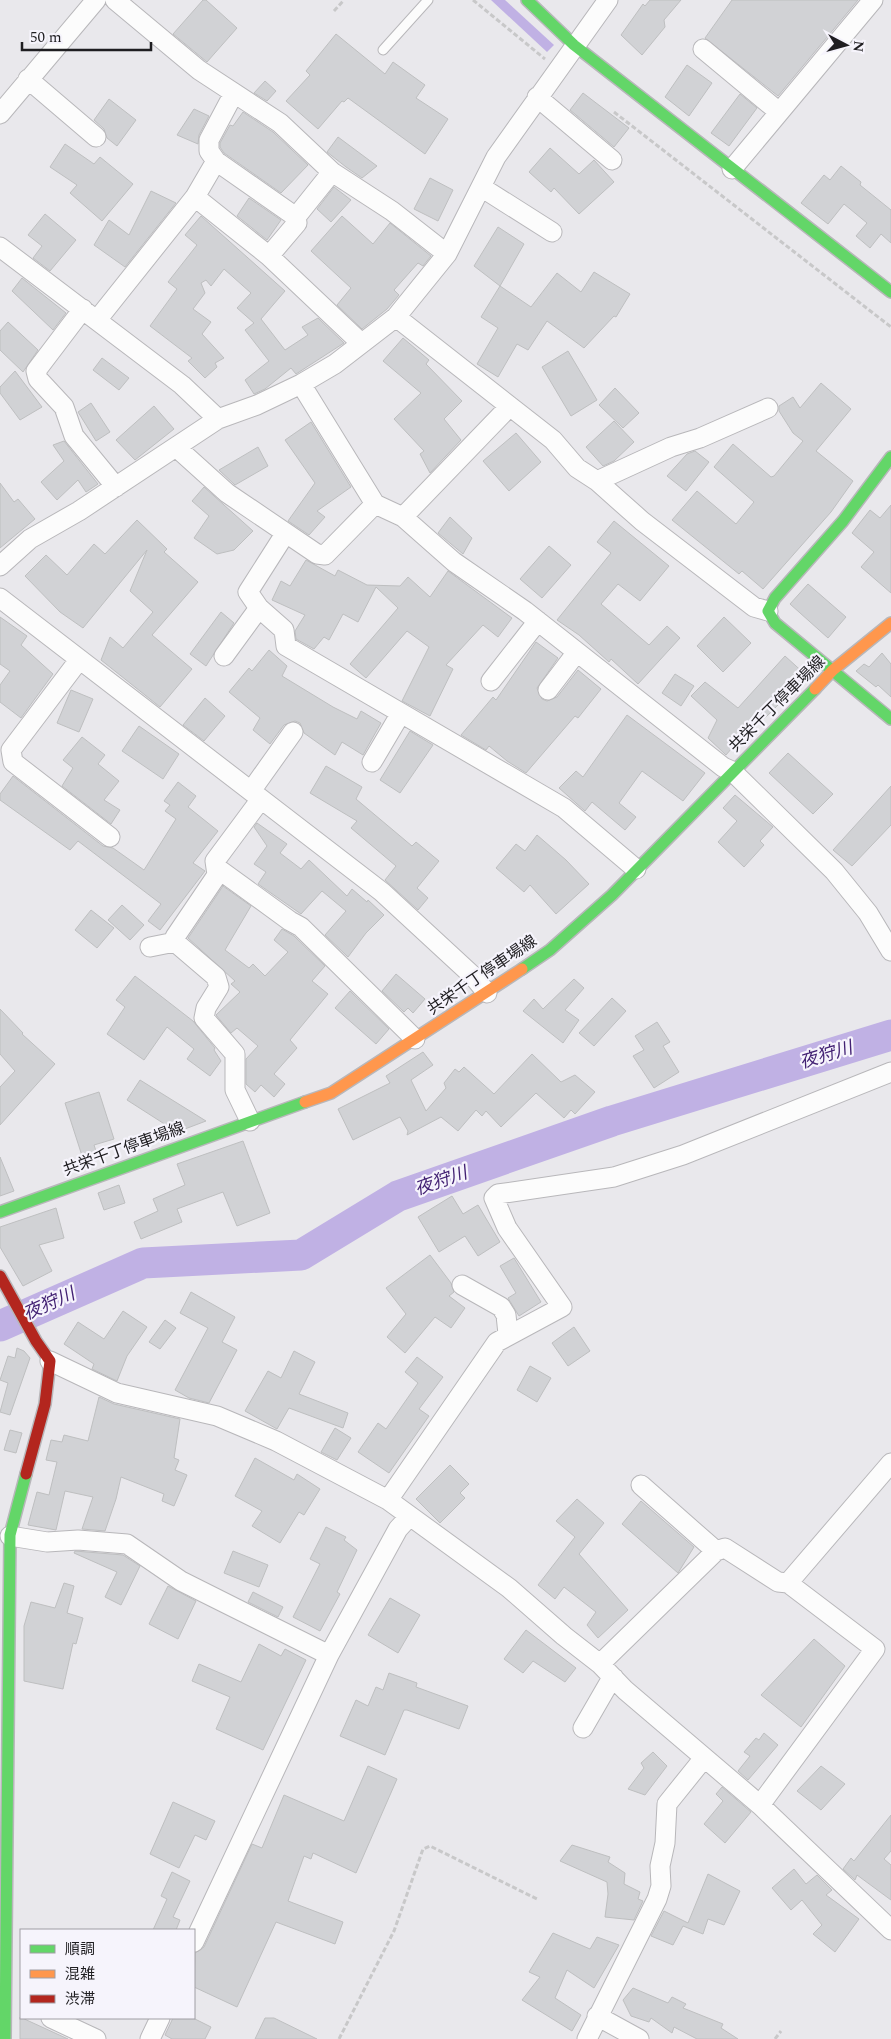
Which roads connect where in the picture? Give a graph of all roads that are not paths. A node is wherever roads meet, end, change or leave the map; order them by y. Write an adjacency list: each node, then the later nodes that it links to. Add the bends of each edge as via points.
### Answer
1 (96, 0): 10 (street)
2 (115, 0): 11 (street, via 199,70)
3 (428, 0): 9 (lane)
4 (527, 0): 7 (main road)
5 (608, 0): 7 (street)
6 (873, 0): 13 (street)
7 (574, 45): 12 (street); 18 (main road)
8 (703, 49): 13 (street)
9 (383, 50)
10 (28, 79): 14 (street); 15 (street)
11 (234, 93): 17 (street, via 209,140 209,151); 19 (street, via 280,123)
12 (537, 97): 16 (street); 20 (street, via 496,157)
13 (779, 112): 18 (street)
14 (0, 114)
15 (96, 137)
16 (612, 160)
17 (216, 161): 21 (street); 22 (street)
18 (732, 169): 27 (main road)
19 (332, 172): 22 (street); 25 (street, via 392,211)
20 (481, 187): 23 (street); 25 (street)
21 (195, 197): 26 (street); 28 (street)
22 (296, 217): 26 (street, via 297,223)
23 (552, 232)
24 (0, 247): 28 (street)
25 (446, 254): 29 (street)
26 (269, 256): 30 (street)
27 (891, 292)
28 (90, 315): 34 (street, via 182,385); 38 (street, via 36,371 38,380 64,406 74,436)
29 (396, 316): 30 (street); 32 (street)
30 (361, 343): 31 (street, via 335,364)
31 (301, 384): 34 (street); 39 (street)
32 (509, 407): 37 (street, via 553,440 577,468); 40 (street)
33 (768, 408): 37 (street, via 700,438 671,446)
34 (218, 419): 35 (street)
35 (176, 447): 38 (street); 41 (street, via 228,493)
36 (891, 458): 45 (main road, via 843,521 775,598)
37 (597, 481): 45 (street, via 642,521 754,607)
38 (116, 486): 42 (street, via 30,539)
39 (375, 504): 40 (street); 41 (street, via 325,555 317,554)
40 (403, 517): 46 (street, via 454,562)
41 (285, 534): 44 (street, via 250,586 248,592)
42 (0, 566)
43 (0, 598): 50 (street)
44 (259, 608): 49 (street); 54 (street, via 284,630 286,646)
45 (768, 611): 51 (main road, via 775,623)
46 (538, 621): 48 (street); 52 (street)
47 (891, 623): 51 (main road, 共栄千丁停車場線)
48 (577, 652): 53 (street); 58 (street)
49 (224, 656)
50 (79, 660): 59 (street); 60 (street, via 11,750 11,757 13,762)
51 (833, 670): 55 (main road); 58 (main road, 共栄千丁停車場線)
52 (491, 681)
53 (548, 690)
54 (401, 713): 57 (street); 62 (street, via 564,808)
55 (891, 719)
56 (293, 732): 59 (street)
57 (372, 762)
58 (732, 771): 62 (main road, 共栄千丁停車場線); 65 (street, via 834,871 868,913)
59 (256, 795): 61 (street, via 215,861); 66 (street, via 382,892 473,976)
60 (110, 837)
61 (217, 868): 63 (street, via 217,875 175,938); 67 (street, via 301,927)
62 (636, 869): 66 (main road, 共栄千丁停車場線, via 550,950)
63 (176, 942): 64 (street); 69 (street, via 216,977 219,987 206,1008 204,1018 235,1054 235,1090)
64 (150, 946)
65 (891, 951)
66 (487, 993): 67 (main road, 共栄千丁停車場線)
67 (415, 1039): 69 (main road, 共栄千丁停車場線, via 331,1093)
68 (891, 1072): 73 (street, via 683,1155 614,1177 498,1194 494,1198 507,1228 562,1306)
69 (250, 1121): 70 (main road, 共栄千丁停車場線)
70 (0, 1212)
71 (0, 1276): 74 (main road)
72 (462, 1285): 73 (street, via 501,1307 506,1314)
73 (508, 1334): 77 (street, via 497,1342)
74 (50, 1361): 77 (street, via 118,1393 216,1416 276,1441); 79 (main road, via 45,1404)
75 (891, 1463): 81 (street)
76 (641, 1485): 80 (street)
77 (388, 1500): 78 (street)
78 (409, 1517): 82 (street, via 398,1529); 83 (street, via 509,1588)
79 (10, 1536): 82 (street, via 47,1542 78,1540 126,1544 181,1581); 90 (main road)
80 (716, 1551): 81 (street, via 724,1548 778,1582); 83 (street)
81 (788, 1583): 87 (street, via 875,1649)
82 (329, 1655): 89 (street)
83 (600, 1664): 84 (street)
84 (614, 1678): 85 (street); 86 (street)
85 (583, 1728)
86 (704, 1758): 87 (street); 91 (street, via 667,1804 661,1886)
87 (760, 1805): 88 (street)
88 (891, 1930)
89 (195, 1940)
90 (9, 1998): 94 (main road)
91 (597, 2016): 97 (street); 98 (street)
92 (53, 2019): 95 (street)
93 (160, 2019): 96 (street)
94 (5, 2039)
95 (96, 2039)
96 (150, 2039)
97 (587, 2039)
98 (639, 2039)

